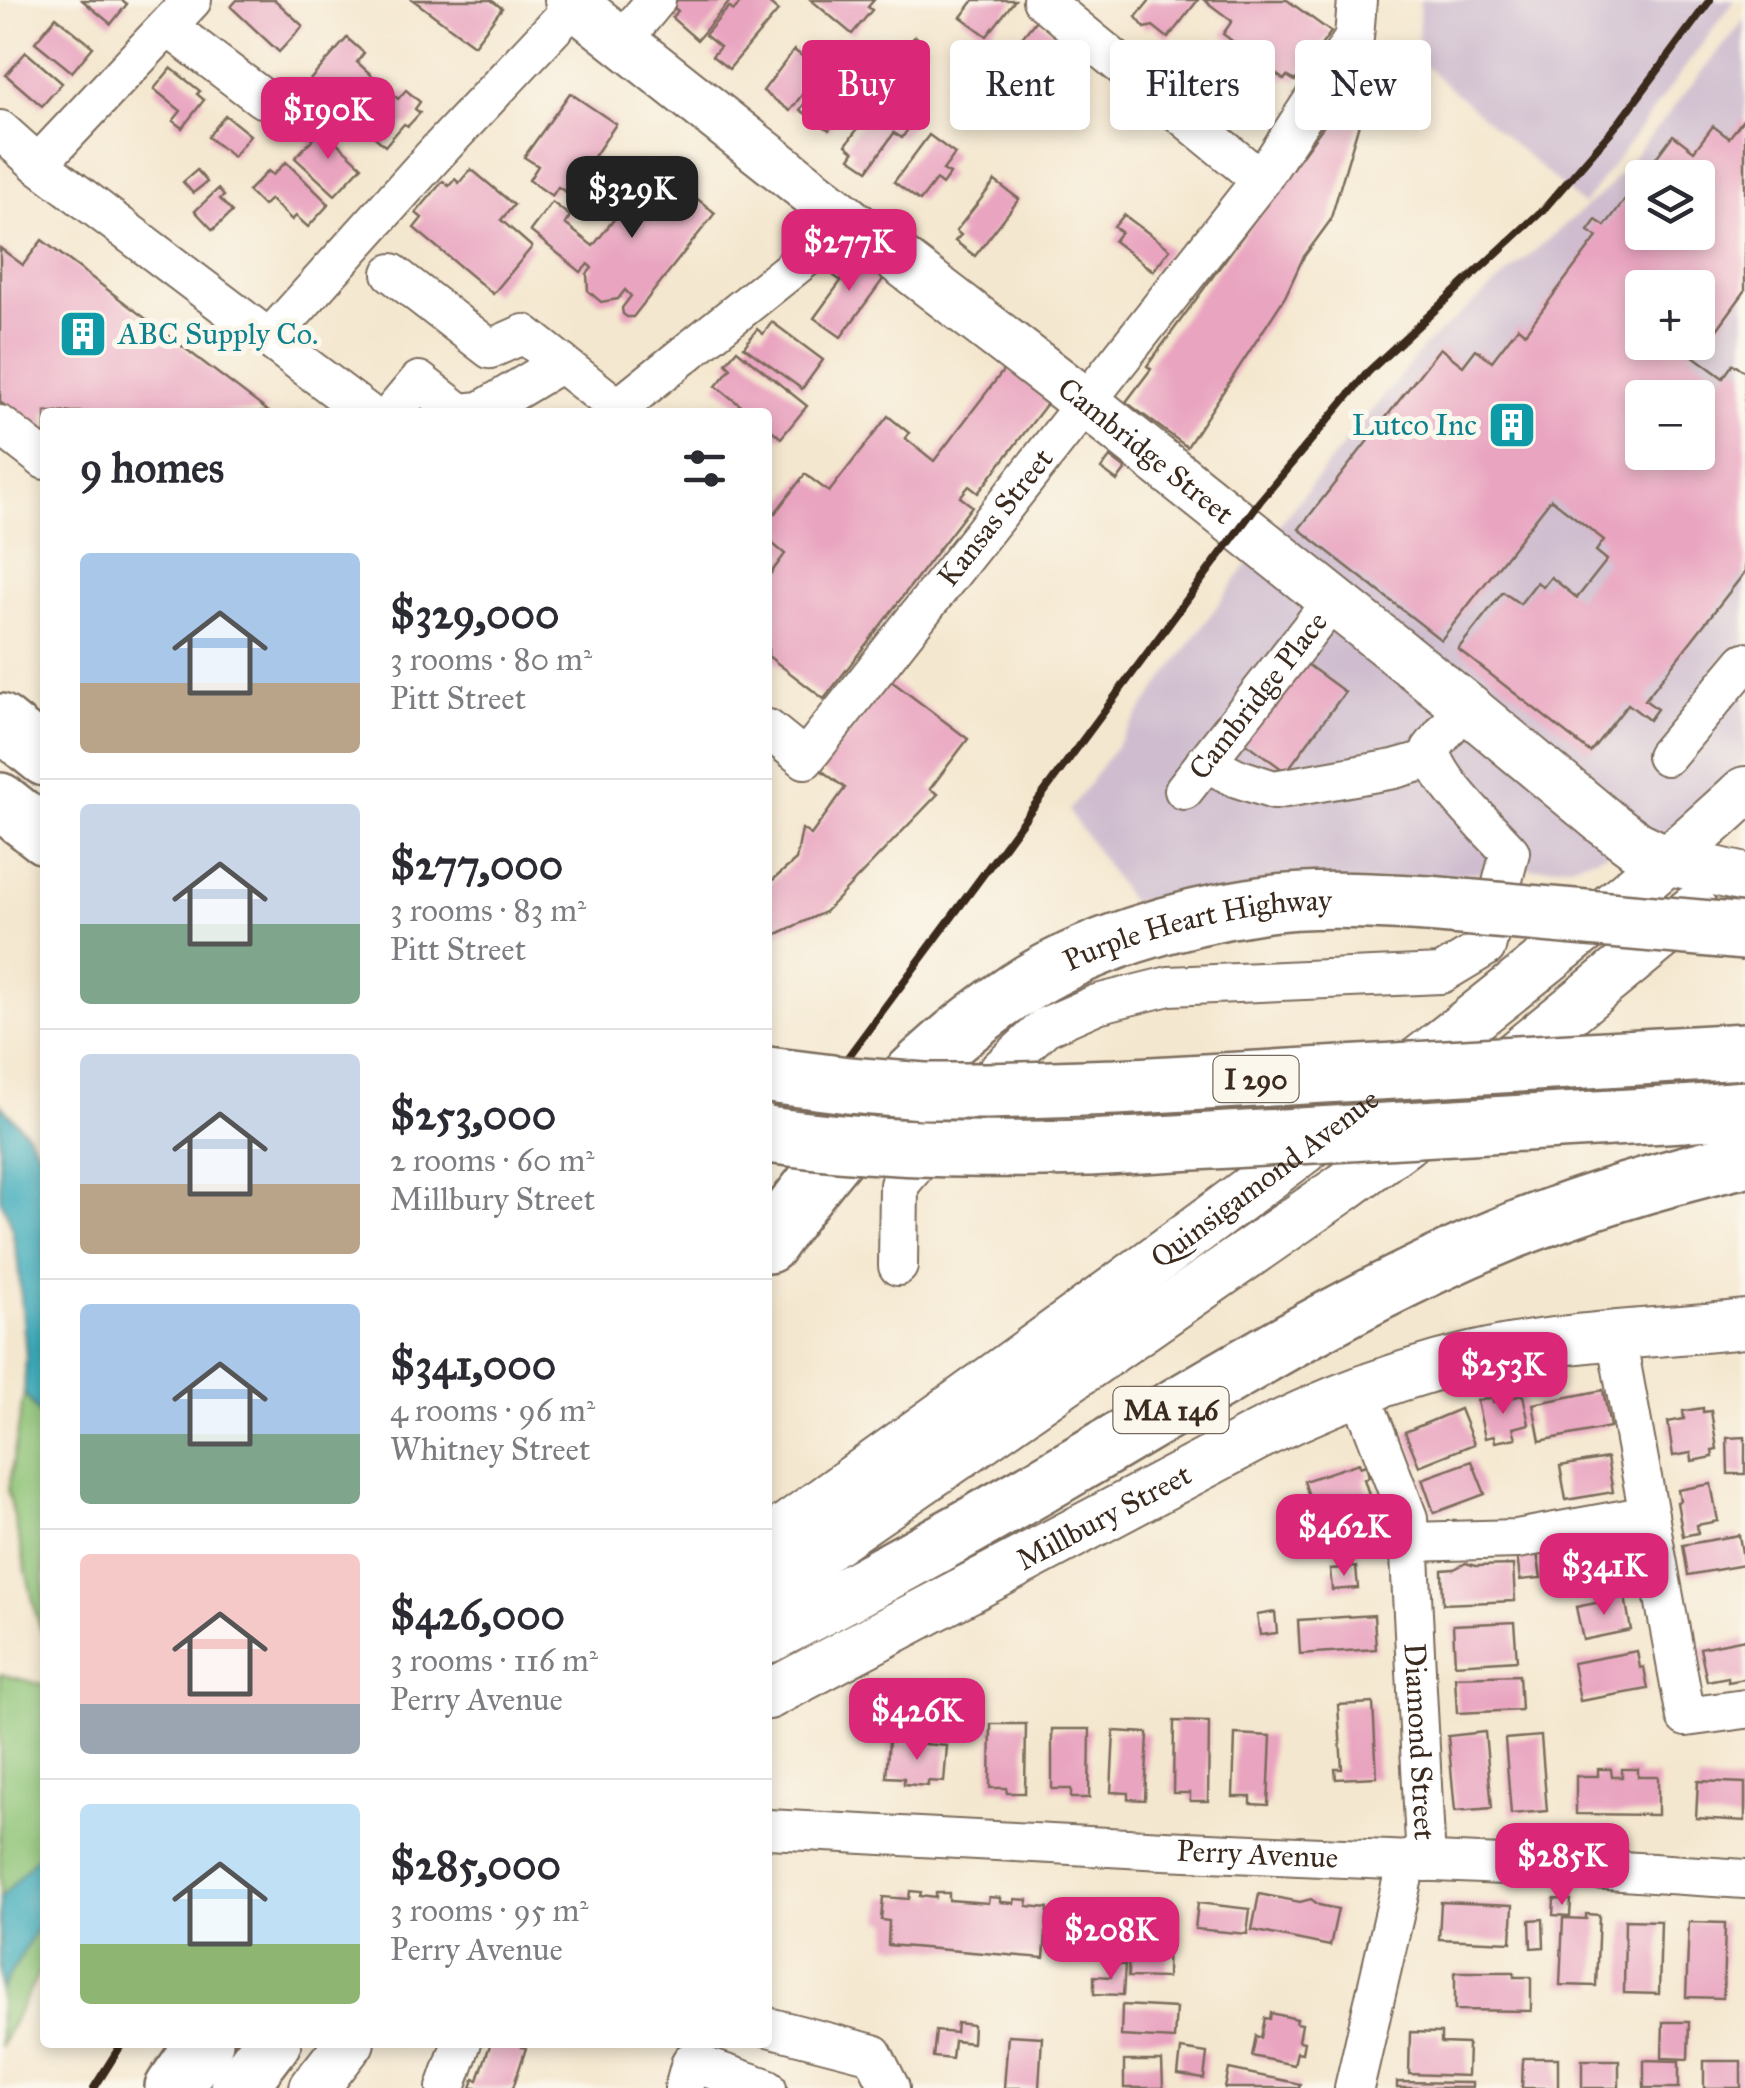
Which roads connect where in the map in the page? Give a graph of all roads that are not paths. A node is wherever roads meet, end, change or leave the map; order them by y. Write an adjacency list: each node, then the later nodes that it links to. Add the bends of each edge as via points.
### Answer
1 (656, 0): 6 (street)
2 (1042, 0): 10 (street)
3 (1356, 0): 10 (street, Kansas Street, via 1354,38)
4 (572, 2): 6 (main road, Cambridge Street); 13 (street)
5 (180, 14): 7 (street); 9 (street)
6 (622, 42): 11 (main road, Cambridge Street)
7 (262, 98)
8 (0, 130): 9 (street)
9 (38, 164): 13 (street)
10 (1261, 180): 15 (street, Kansas Street)
11 (850, 222): 15 (main road, Cambridge Street); 21 (street)
12 (392, 273): 14 (street, via 490,349 524,334)
13 (269, 339): 16 (street)
14 (561, 364): 19 (street); 20 (street)
15 (1086, 404): 24 (main road, Cambridge Street); 28 (street, Kansas Street, via 805,759)
16 (361, 408)
17 (396, 408): 18 (street, via 419,382)
18 (454, 408)
19 (487, 408)
20 (613, 408)
21 (618, 408)
22 (0, 424): 23 (street)
23 (40, 456)
24 (1333, 600): 26 (main road, Cambridge Street); 31 (street, Cambridge Place, via 1194,776 1236,778 1274,790)
25 (1745, 662): 30 (street)
26 (1465, 706): 31 (street, via 1432,749); 35 (main road, Cambridge Street, via 1605,822)
27 (0, 722): 29 (highway)
28 (772, 732)
29 (40, 754)
30 (1666, 756)
31 (1433, 758): 44 (street, via 1510,852 1486,947 1441,974 1169,986 1097,1004 1045,1027 984,1083 899,1185)
32 (1745, 791): 35 (main road, Quinsigamond Avenue)
33 (0, 801): 34 (highway)
34 (40, 832)
35 (1667, 860): 36 (main road, Cambridge Street); 49 (main road, Quinsigamond Avenue, via 1196,1232)
36 (1742, 873): 51 (main road, Quinsigamond Avenue, via 1427,1126)
37 (1745, 932): 43 (highway, Purple Heart Highway, bridge, via 1342,899 1262,905 1143,932 1019,988 940,1046 870,1116)
38 (1745, 1051): 39 (highway, I 290, bridge, via 987,1091)
39 (772, 1076)
40 (1745, 1109): 41 (highway, I 290, bridge, via 1023,1150)
41 (772, 1136)
42 (1745, 1158): 52 (highway, MA 146, via 1584,1204 1340,1313)
43 (772, 1239)
44 (898, 1266)
45 (1745, 1324): 46 (main road, Millbury Street)
46 (1616, 1336): 47 (main road, Millbury Street, via 1506,1350); 48 (street)
47 (1358, 1392): 50 (street, Diamond Street, via 1408,1518); 53 (main road, Millbury Street, via 1246,1442)
48 (1649, 1515): 50 (street, via 1516,1539); 54 (street, via 1686,1716)
49 (772, 1537)
50 (1411, 1542): 56 (street, Diamond Street)
51 (772, 1583)
52 (772, 1633)
53 (772, 1693)
54 (1745, 1710)
55 (772, 1829): 56 (street, Perry Avenue)
56 (1417, 1861): 57 (street, Perry Avenue); 70 (street, Diamond Street)
57 (1745, 1880)
58 (772, 2028): 65 (street, via 873,2054)
59 (203, 2048): 66 (highway)
60 (268, 2048): 67 (highway)
61 (345, 2048): 68 (main road)
62 (460, 2048): 69 (street)
63 (691, 2064): 64 (street)
64 (754, 2084)
65 (890, 2086)
66 (174, 2088)
67 (238, 2088)
68 (314, 2088)
69 (446, 2088)
70 (1354, 2088)

